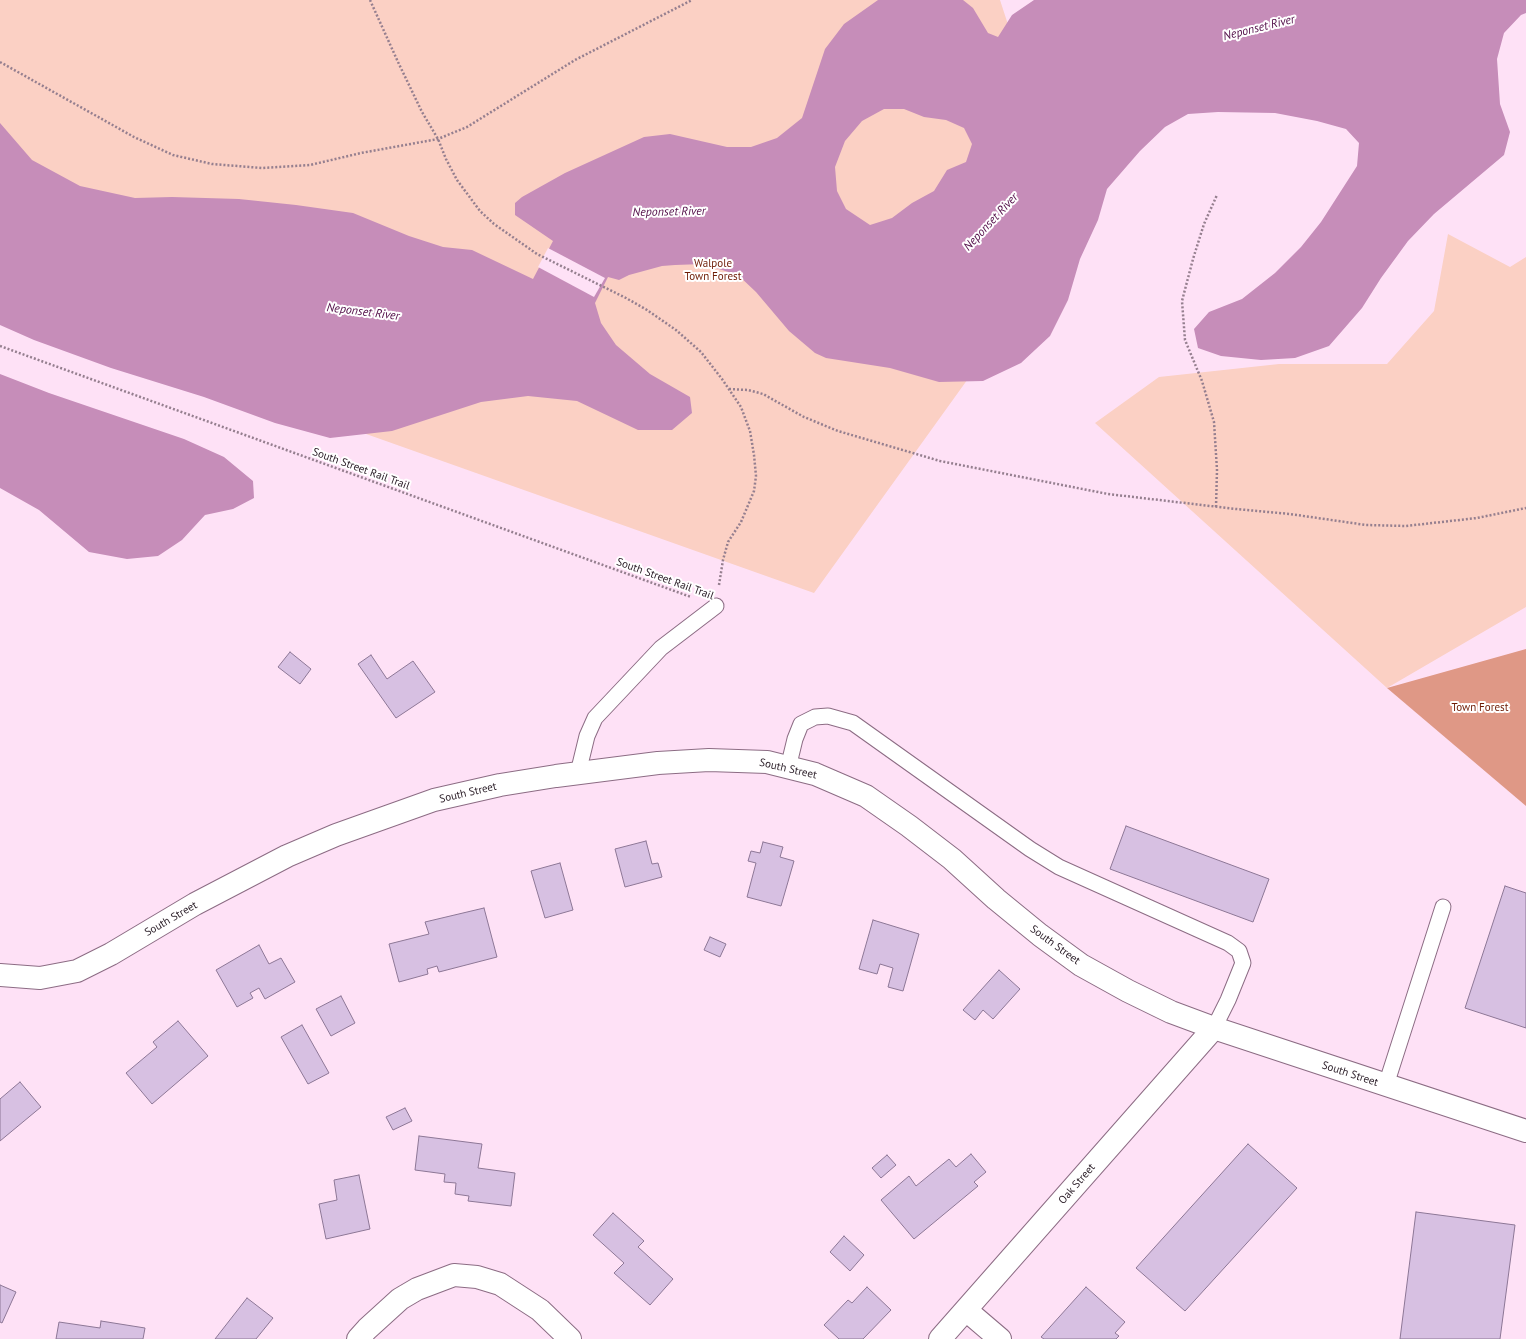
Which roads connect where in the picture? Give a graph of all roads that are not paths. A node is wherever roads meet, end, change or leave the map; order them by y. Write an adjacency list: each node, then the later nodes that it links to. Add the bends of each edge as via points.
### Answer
1 (716, 606): 3 (lane, via 661,648 595,718 587,736)
2 (788, 768): 3 (street, South Street, via 767,762 709,760 658,763); 6 (street, South Street, via 815,774 866,796 928,840 1040,935 1081,965 1171,1012); 6 (lane, via 794,739 801,724 815,717 828,716 853,723 1059,867 1228,942 1239,951 1243,963)
3 (578, 773): 5 (street, South Street, via 434,800 383,817 288,856 195,904 111,954 77,971 40,978)
4 (1443, 907): 7 (lane)
5 (0, 975)
6 (1214, 1028): 7 (street, South Street); 9 (street, Oak Street)
7 (1386, 1085): 8 (street, South Street)
8 (1526, 1132)
9 (966, 1310): 12 (street, Oak Street); 13 (street)
10 (358, 1339): 11 (street, via 400,1300 417,1289 454,1275 477,1277 500,1284 540,1310)
11 (570, 1339)
12 (940, 1339)
13 (1000, 1339)

